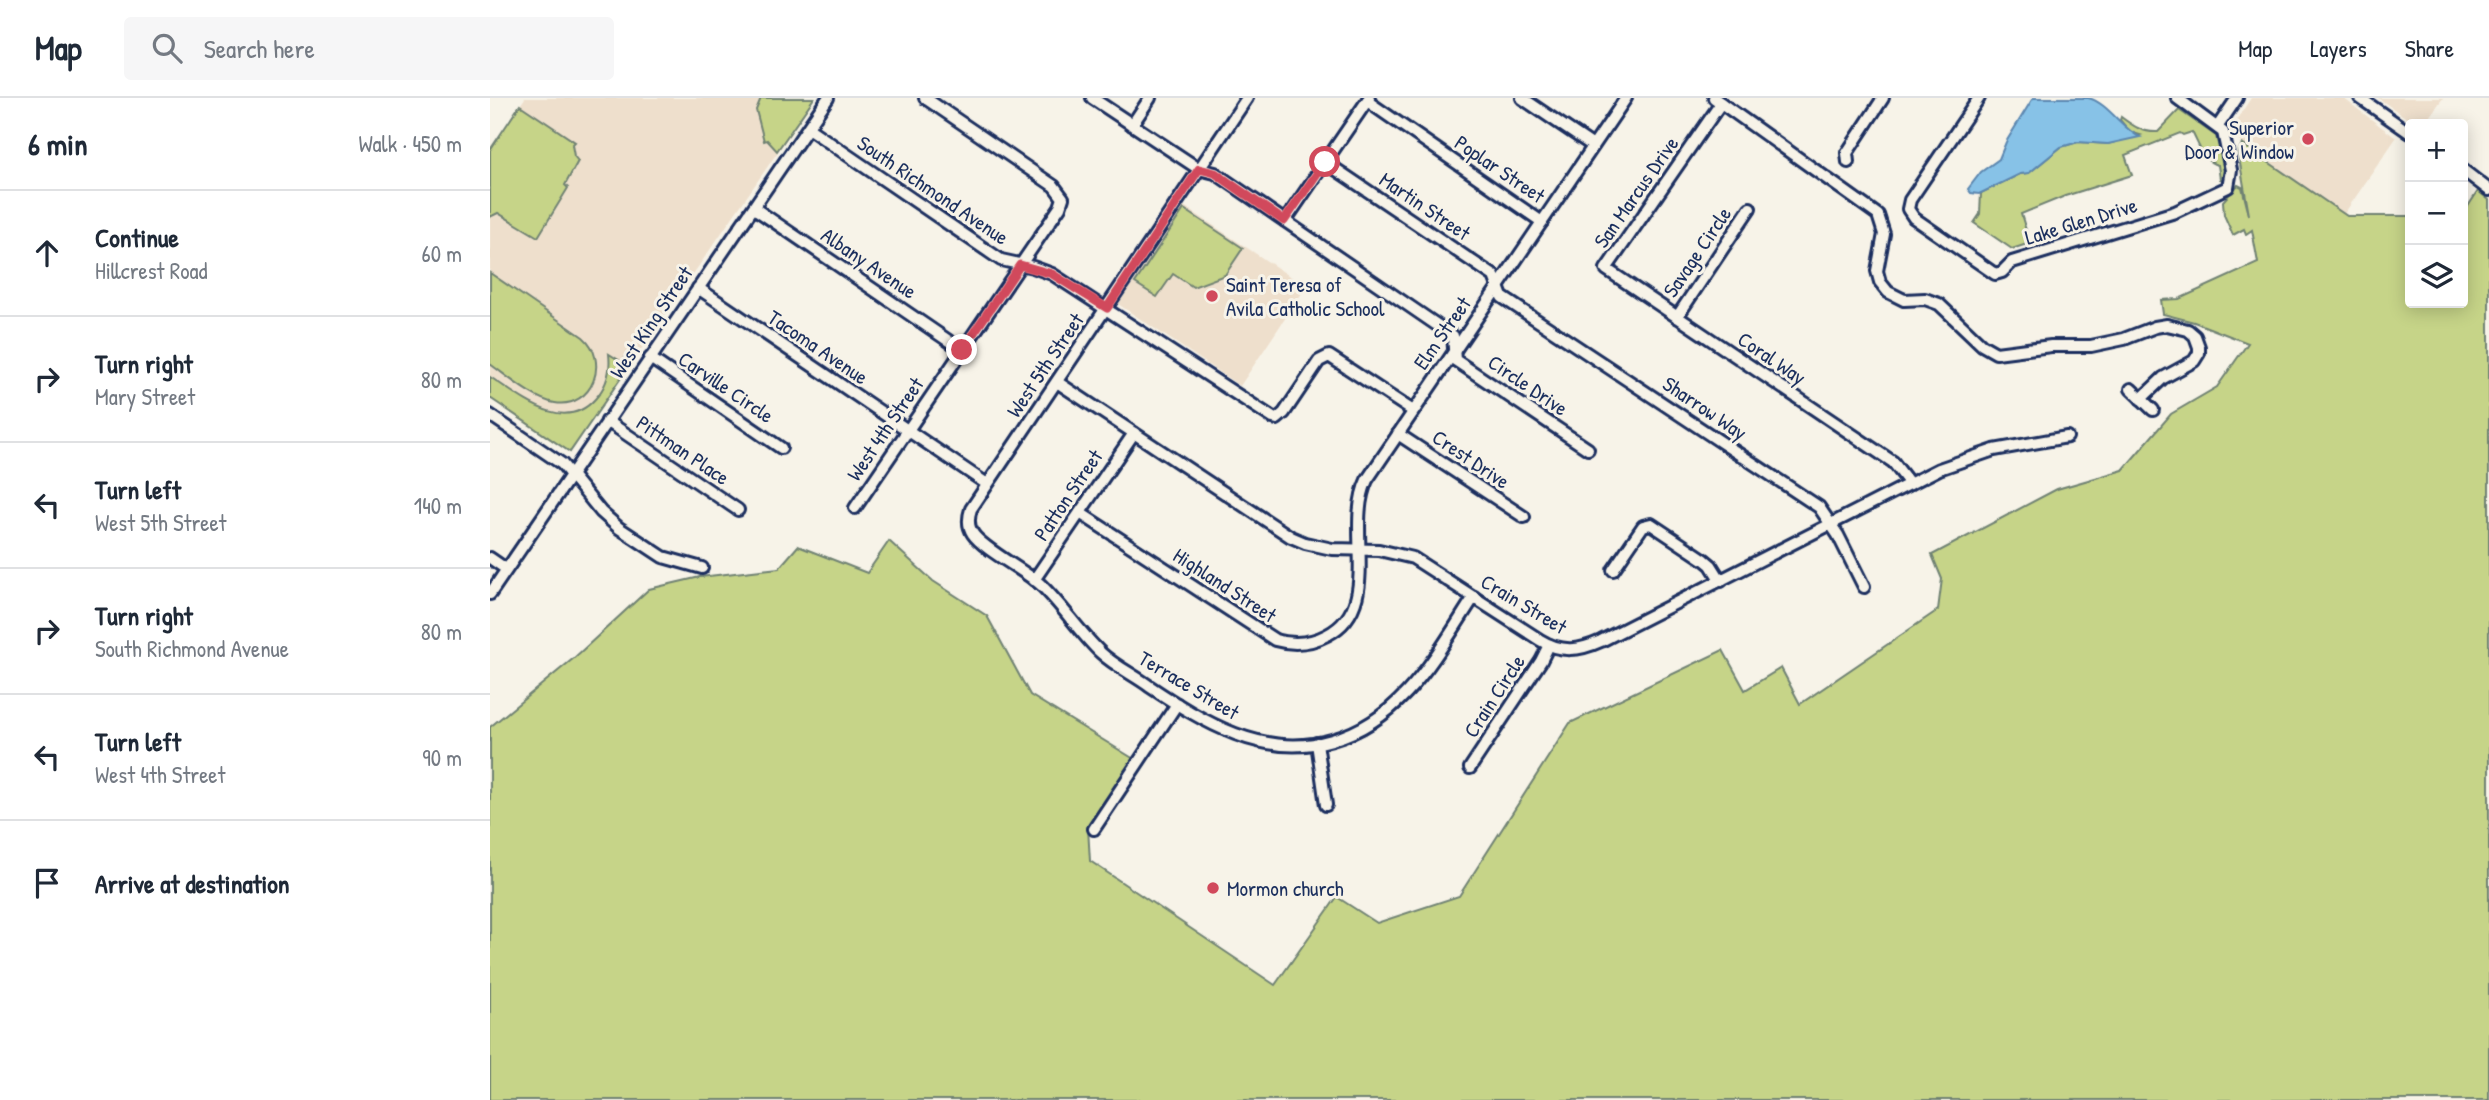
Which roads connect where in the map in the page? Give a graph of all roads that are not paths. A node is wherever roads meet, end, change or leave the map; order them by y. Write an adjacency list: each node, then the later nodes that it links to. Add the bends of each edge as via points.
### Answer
1 (828, 98): 17 (street, West King Street)
2 (925, 98): 29 (street, West 4th Street, via 1054,186 1063,198)
3 (1092, 98): 15 (street)
4 (1150, 98): 15 (street)
5 (1247, 98): 22 (street, West 5th Street)
6 (1522, 98): 19 (street)
7 (1626, 98): 19 (street, Elm Street)
8 (1883, 98): 21 (street, via 1847,153)
9 (1979, 98): 16 (street, Lake Glen Drive, via 1908,209 1914,218 1994,274 2012,262 2175,212 2225,190 2231,183 2231,170)
10 (2177, 98): 16 (street)
11 (2237, 98): 16 (street)
12 (2360, 98): 18 (street)
13 (1368, 100): 20 (street); 28 (street, Poplar Street)
14 (1718, 100): 30 (street, San Marcus Drive); 40 (street, via 1878,215 1884,234 1877,271 1888,292 1904,300 1939,304 1996,354 2091,346 2167,325 2188,330 2199,346 2194,361 2163,378)
15 (1132, 125): 22 (street)
16 (2218, 126)
17 (808, 128): 25 (street, West King Street); 29 (street, South Richmond Avenue, via 1001,260)
18 (2405, 130)
19 (1593, 146): 28 (street, Elm Street)
20 (1325, 162): 27 (street); 31 (street, Martin Street, via 1494,276)
21 (1848, 162)
22 (1199, 169): 27 (street, via 1215,173); 33 (street, West 5th Street)
23 (2468, 174): 24 (street)
24 (2489, 190)
25 (754, 208): 32 (street, West King Street); 36 (street, Albany Avenue)
26 (1750, 208): 34 (street, Savage Circle)
27 (1284, 221): 35 (street, via 1453,336)
28 (1542, 222): 31 (street, Elm Street)
29 (1020, 265): 33 (street, South Richmond Avenue, via 1052,274); 36 (street, West 4th Street)
30 (1606, 269): 34 (street, Coral Way)
31 (1499, 286): 35 (street, Elm Street); 59 (street, Sharrow Way, via 1502,297 1819,507)
32 (698, 288): 37 (street, West King Street); 45 (street, Tacoma Avenue)
33 (1107, 308): 38 (street, West 5th Street); 42 (street, South Richmond Avenue, via 1273,418 1281,417 1319,361 1329,356)
34 (1677, 317): 53 (street, Coral Way, via 1893,462)
35 (1456, 348): 42 (street, Elm Street); 50 (street, Circle Drive, via 1455,360)
36 (962, 350): 45 (street, West 4th Street)
37 (650, 358): 44 (street, West King Street); 49 (street, Carville Circle)
38 (1057, 382): 46 (street, Crain Street); 52 (street, West 5th Street)
39 (2131, 389): 40 (street)
40 (2141, 399): 41 (street)
41 (2153, 410)
42 (1412, 411): 47 (street, Elm Street)
43 (490, 415): 51 (street, via 562,464)
44 (607, 421): 51 (street, West King Street); 55 (street, Pittman Place)
45 (908, 431): 52 (street, Tacoma Avenue); 54 (street, West 4th Street)
46 (1133, 433): 56 (street, Patton Street); 60 (street, Crain Street, via 1291,537 1332,549)
47 (1398, 434): 58 (street, Crest Drive); 60 (street, Elm Street, via 1360,498)
48 (2067, 437): 53 (street, Crain Street, via 1994,450)
49 (781, 448)
50 (1588, 449)
51 (570, 475): 62 (street, via 619,528 663,557); 63 (street, West King Street)
52 (987, 484): 57 (street, West 5th Street)
53 (1910, 484): 59 (street, Crain Street)
54 (855, 508)
55 (738, 510)
56 (1080, 513): 65 (street, Patton Street); 70 (street, Highland Street, via 1275,640 1299,643 1319,639 1335,631)
57 (969, 515): 65 (street, Terrace Street, via 975,537)
58 (1524, 517)
59 (1831, 524): 66 (street, Crain Street); 67 (street, Sharrow Way)
60 (1359, 550): 69 (street, Crain Street, via 1413,558); 70 (street, Elm Street, via 1359,591)
61 (490, 558): 63 (street)
62 (702, 568)
63 (506, 569): 68 (street, West King Street)
64 (1614, 570): 66 (street, via 1643,526 1651,524 1705,560)
65 (1034, 580): 72 (street, Terrace Street, via 1102,654)
66 (1721, 581): 71 (street, Crain Street, via 1584,648 1561,650)
67 (1864, 587)
68 (490, 594)
69 (1474, 597): 71 (street, Crain Street); 73 (street, Terrace Street, via 1401,701 1354,732)
70 (1352, 611)
71 (1549, 645): 74 (street, Crain Circle)
72 (1177, 704): 73 (street, Terrace Street, via 1222,730 1261,743); 76 (street)
73 (1317, 743): 75 (street)
74 (1470, 768)
75 (1326, 805)
76 (1094, 829)

